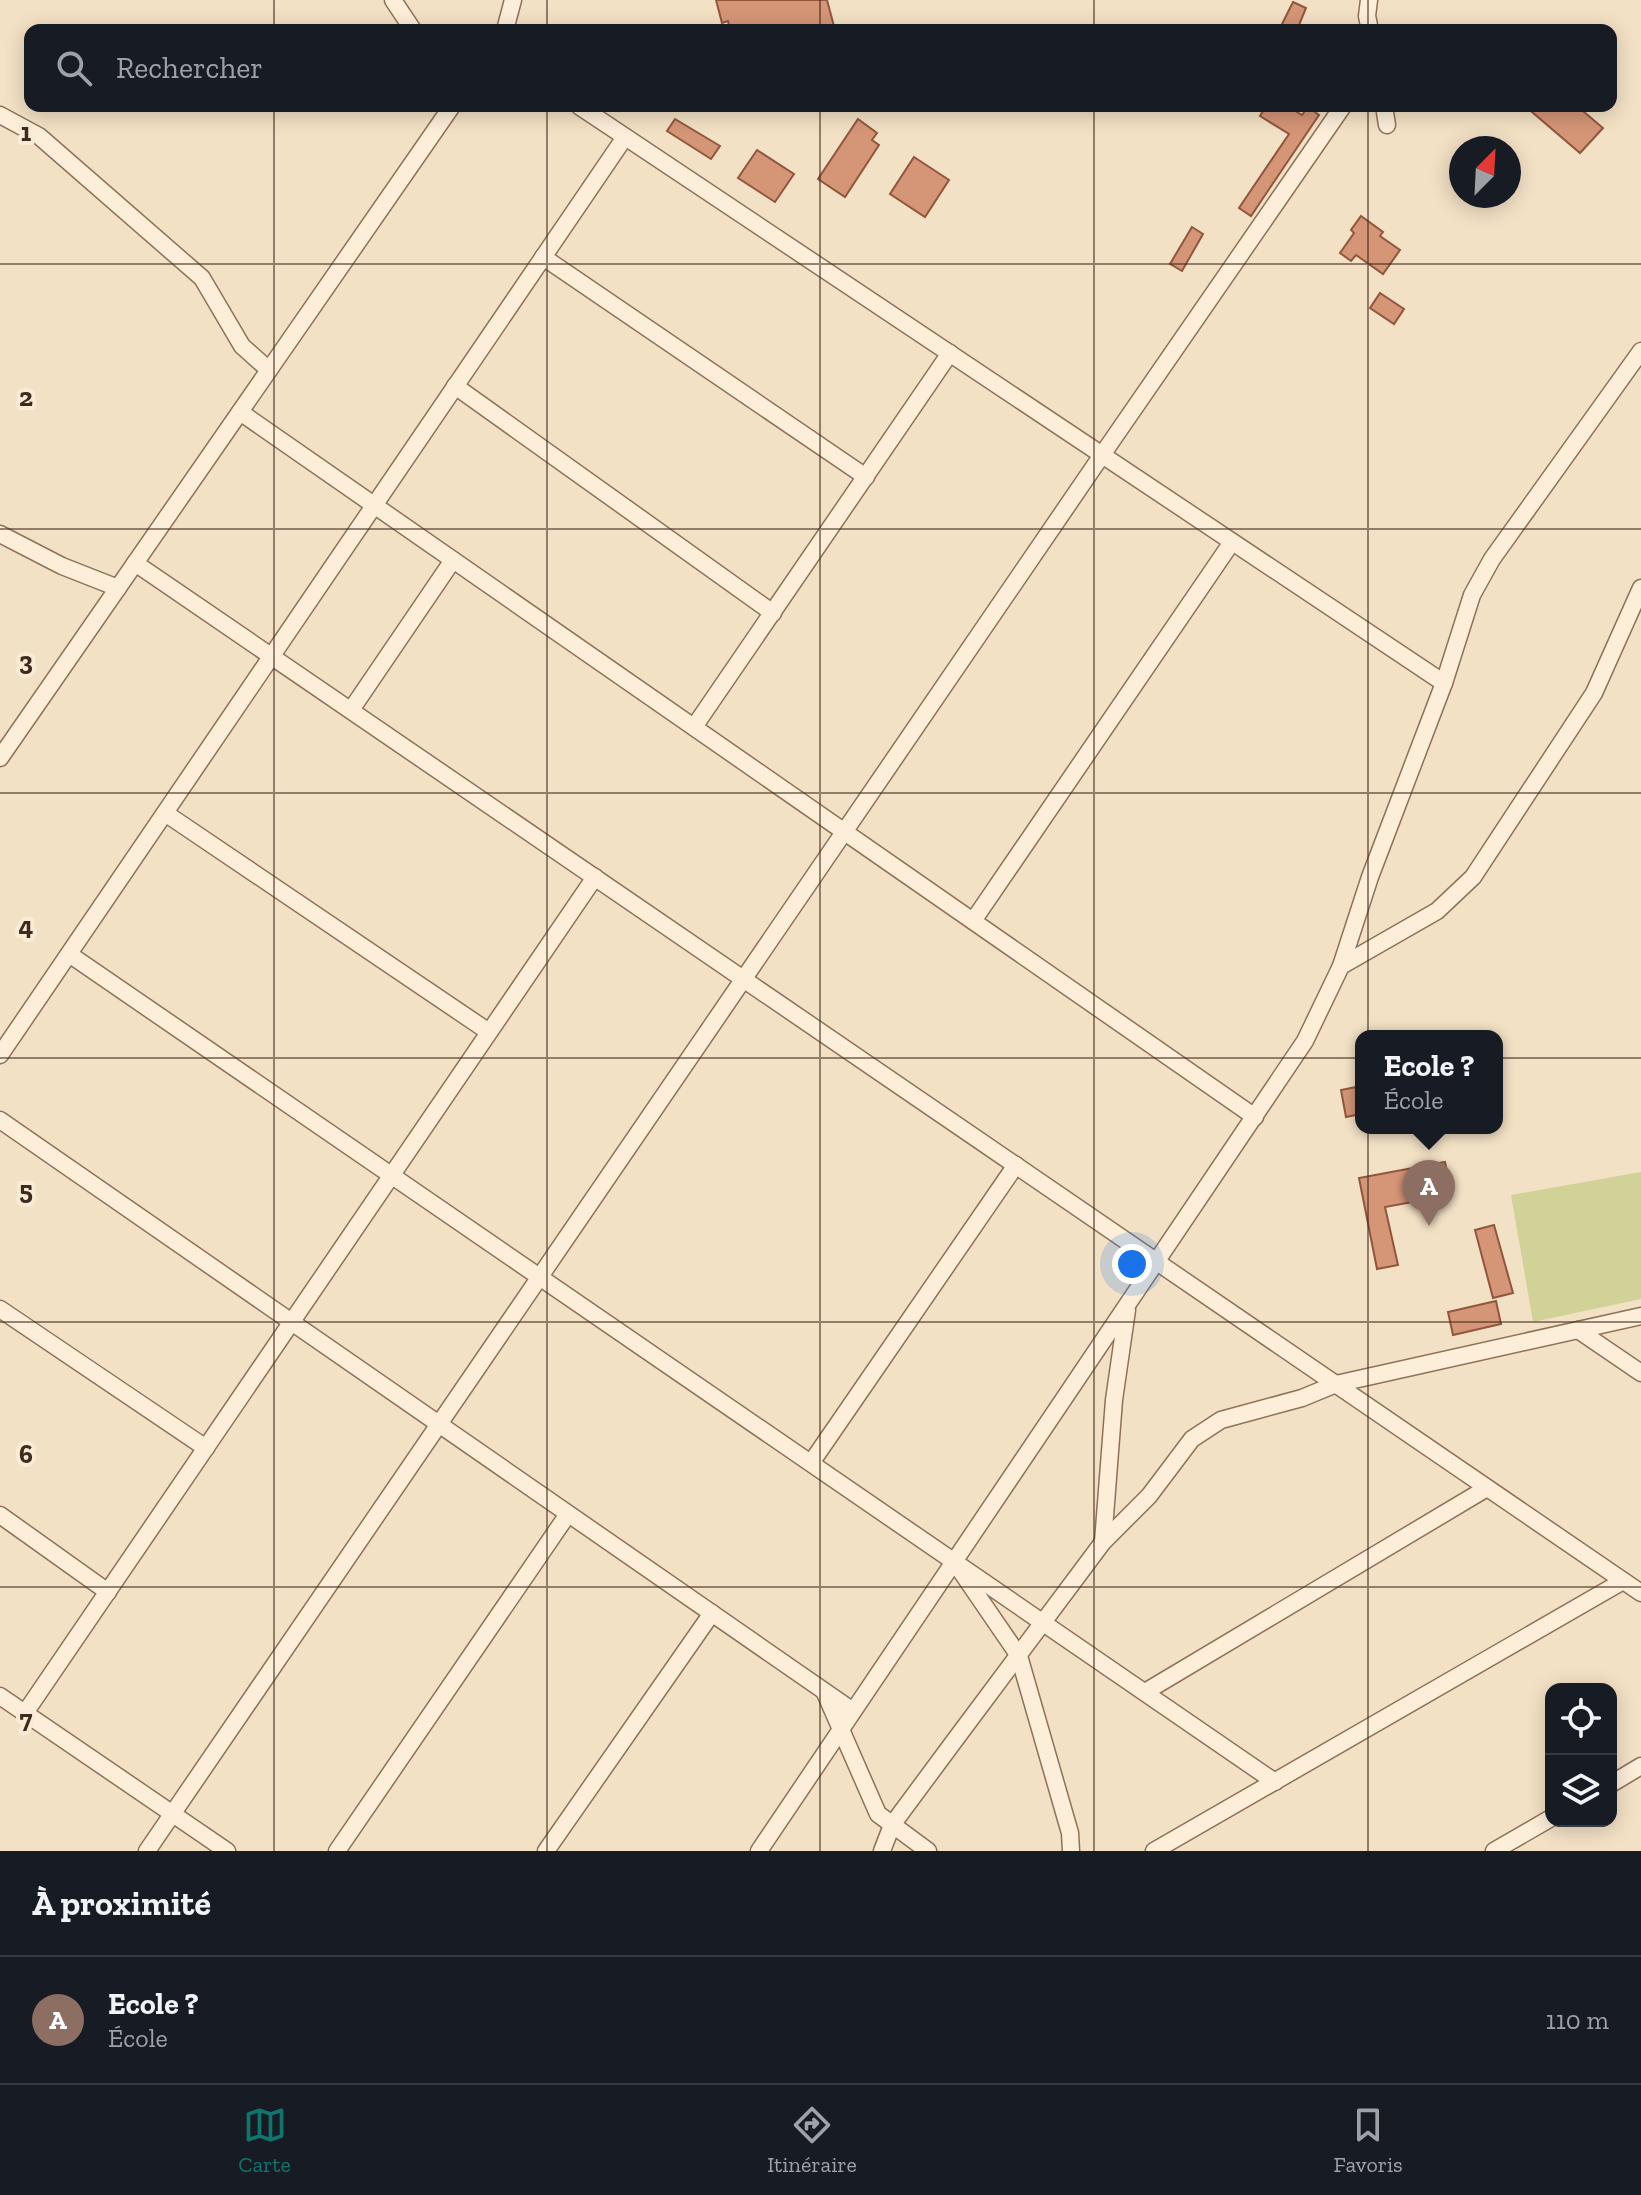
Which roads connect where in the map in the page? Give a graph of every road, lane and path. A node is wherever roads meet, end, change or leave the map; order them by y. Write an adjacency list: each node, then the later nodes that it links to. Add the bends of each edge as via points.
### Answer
1 (393, 0): 4 (street)
2 (513, 0): 5 (street)
3 (1369, 0): 6 (street)
4 (409, 24)
5 (507, 24)
6 (1369, 24)
7 (448, 112): 17 (street)
8 (588, 112): 13 (street)
9 (1339, 112): 20 (street)
10 (1385, 112): 12 (street)
11 (0, 115): 17 (street, via 39,136 202,278 242,346)
12 (1387, 125)
13 (625, 137): 14 (street); 16 (street)
14 (543, 257): 18 (street); 21 (street)
15 (1641, 351): 31 (street, via 1492,559 1472,595)
16 (950, 353): 20 (street); 21 (street)
17 (269, 370): 19 (street)
18 (455, 386): 22 (street); 29 (street)
19 (240, 412): 22 (street); 26 (street)
20 (1102, 455): 24 (street); 36 (street)
21 (866, 477): 29 (street)
22 (374, 505): 25 (street); 30 (street)
23 (0, 534): 27 (street)
24 (1232, 542): 31 (street); 38 (street)
25 (453, 560): 32 (street); 33 (street)
26 (135, 563): 27 (street); 30 (street)
27 (118, 588): 34 (street)
28 (1641, 588): 40 (street, via 1594,693 1473,877 1437,911)
29 (773, 613): 33 (street)
30 (272, 656): 32 (street); 35 (street)
31 (1444, 683): 40 (street)
32 (351, 710): 37 (street)
33 (694, 727): 36 (street)
34 (0, 758)
35 (165, 813): 39 (street); 42 (street)
36 (844, 831): 38 (street); 41 (street)
37 (595, 877): 41 (street); 42 (street)
38 (973, 921): 44 (street)
39 (69, 954): 43 (street); 47 (street)
40 (1341, 966): 44 (street, via 1305,1041)
41 (743, 979): 46 (street); 49 (street)
42 (489, 1032): 47 (street)
43 (0, 1055)
44 (1255, 1117): 48 (street)
45 (0, 1120): 53 (street)
46 (1016, 1165): 48 (street); 59 (street)
47 (392, 1175): 49 (street); 53 (street)
48 (1158, 1262): 50 (street); 56 (street)
49 (540, 1277): 57 (street); 59 (street)
50 (1128, 1305): 63 (street); 64 (street)
51 (0, 1309): 58 (street)
52 (1641, 1316): 54 (street)
53 (291, 1322): 57 (street); 58 (street)
54 (1578, 1330): 55 (street); 56 (street)
55 (1641, 1373)
56 (1336, 1384): 60 (street); 63 (street, via 1221,1420 1192,1439 1149,1496)
57 (439, 1424): 61 (street); 80 (street)
58 (206, 1448): 66 (street)
59 (811, 1463): 64 (street)
60 (1487, 1488): 65 (street); 72 (street)
61 (568, 1514): 68 (street); 85 (street)
62 (0, 1515): 66 (street)
63 (1103, 1542): 69 (street)
64 (954, 1562): 69 (street); 70 (street); 74 (street)
65 (1623, 1581): 67 (street); 79 (street)
66 (108, 1592): 75 (street)
67 (1641, 1593)
68 (712, 1613): 71 (street); 86 (street)
69 (1044, 1623): 70 (street); 72 (street)
70 (1019, 1656): 82 (street); 90 (street)
71 (824, 1691): 74 (street); 76 (street)
72 (1145, 1692): 79 (street)
73 (0, 1696): 75 (street)
74 (853, 1711): 76 (street)
75 (25, 1713): 80 (street)
76 (842, 1728): 82 (street, via 878,1814); 87 (street)
77 (1641, 1766): 78 (street)
78 (1617, 1780)
79 (1275, 1782): 91 (street)
80 (173, 1814): 83 (street); 84 (street)
81 (1545, 1821): 92 (street)
82 (892, 1825): 88 (street); 89 (street)
83 (147, 1851)
84 (227, 1851)
85 (337, 1851)
86 (546, 1851)
87 (759, 1851)
88 (882, 1851)
89 (928, 1851)
90 (1071, 1851)
91 (1154, 1851)
92 (1494, 1851)

